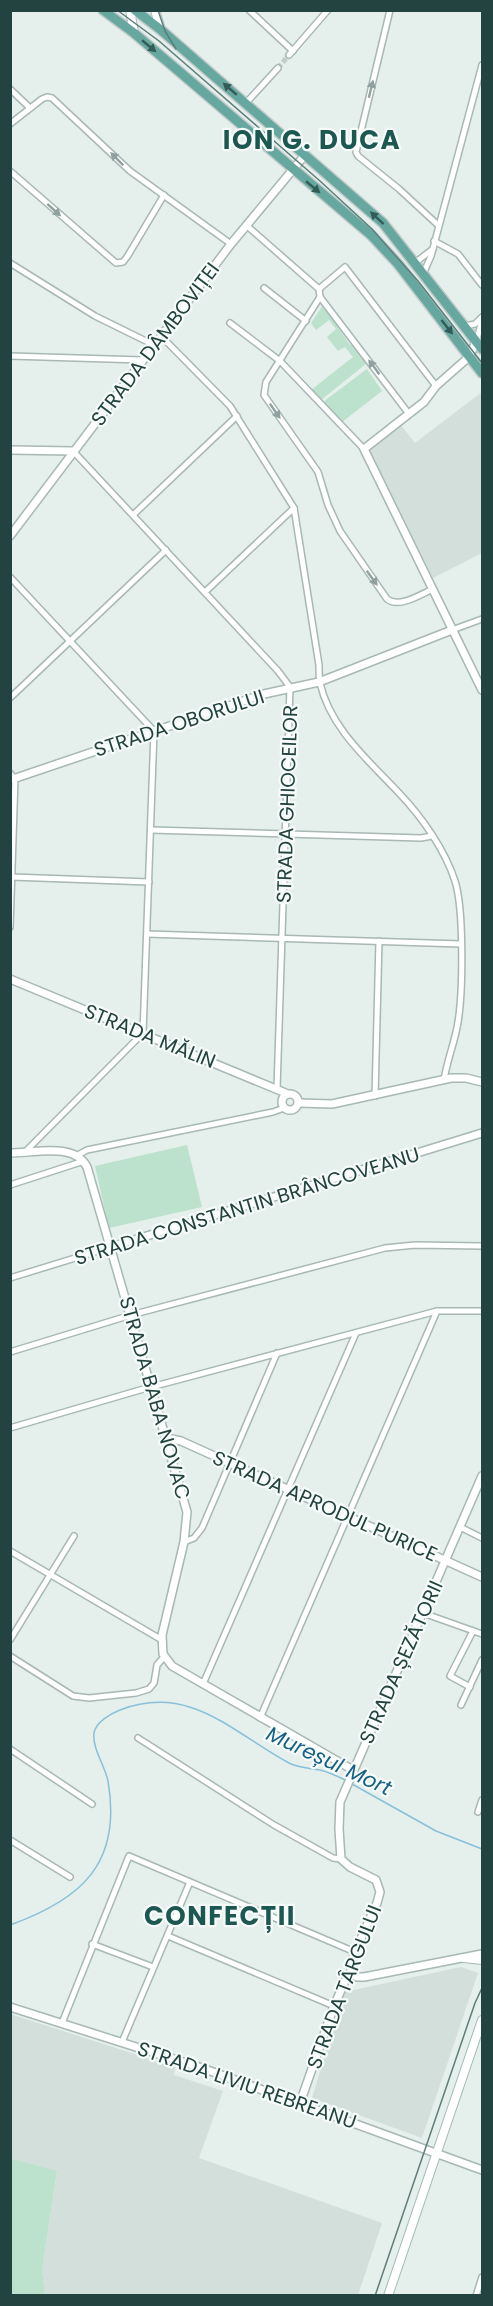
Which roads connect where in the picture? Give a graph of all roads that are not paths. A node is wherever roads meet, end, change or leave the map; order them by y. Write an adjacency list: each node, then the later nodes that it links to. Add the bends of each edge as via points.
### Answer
1 (103, 10): 9 (main road)
2 (130, 10): 9 (main road)
3 (135, 10): 8 (main road)
4 (155, 10): 8 (main road)
5 (249, 10): 6 (street, via 291,53)
6 (328, 10)
7 (390, 10): 21 (street, one-way to 7, via 358,156 357,146)
8 (161, 30): 13 (main road, one-way to 8)
9 (134, 33): 17 (main road, one-way to 17)
10 (483, 65): 21 (street)
11 (278, 68): 13 (street)
12 (10, 89): 14 (street)
13 (246, 103): 16 (main road)
14 (30, 108): 15 (street); 19 (street, one-way to 14, via 130,171 54,99 49,97)
15 (10, 124)
16 (305, 155): 17 (street, STRADA DÂMBOVIȚEI); 25 (main road, one-way to 16, via 383,223)
17 (292, 170): 20 (street, STRADA DÂMBOVIȚEI); 40 (main road, one-way to 40, via 371,235)
18 (10, 171): 19 (street, one-way to 19, via 120,264)
19 (164, 195): 23 (street)
20 (246, 225): 23 (street, STRADA DÂMBOVIȚEI); 30 (street)
21 (438, 225): 22 (street)
22 (434, 241): 24 (street); 28 (street, via 458,254)
23 (231, 244): 36 (street, STRADA DÂMBOVIȚEI)
24 (433, 249): 25 (street); 27 (street)
25 (416, 262): 27 (main road)
26 (10, 263): 37 (street, via 95,316)
27 (424, 272): 35 (main road)
28 (483, 285)
29 (264, 288): 33 (street)
30 (319, 288): 31 (street); 44 (street, via 345,267)
31 (321, 297): 33 (street); 45 (street, one-way to 31)
32 (483, 317): 35 (street); 38 (street)
33 (306, 321): 42 (street)
34 (230, 323): 42 (street)
35 (465, 326): 38 (main road)
36 (162, 337): 37 (street, STRADA DÂMBOVIȚEI); 46 (street)
37 (154, 345): 41 (street, STRADA DÂMBOVIȚEI)
38 (479, 345): 40 (street)
39 (10, 356): 41 (street)
40 (470, 356): 43 (main road); 44 (street)
41 (142, 360): 49 (street, STRADA DÂMBOVIȚEI)
42 (280, 361): 47 (street); 55 (street, one-way to 55, via 264,387 264,395 318,471 328,505 350,547 392,603)
43 (483, 373)
44 (436, 386): 45 (street)
45 (409, 414): 47 (street)
46 (237, 416): 50 (street); 51 (street)
47 (364, 449): 55 (street)
48 (10, 450): 49 (street)
49 (74, 452): 51 (street, STRADA GHIOCEILOR); 52 (street, STRADA DÂMBOVIȚEI)
50 (294, 508): 56 (street); 60 (street)
51 (132, 515): 53 (street, STRADA GHIOCEILOR)
52 (10, 536)
53 (166, 550): 56 (street, STRADA GHIOCEILOR); 59 (street)
54 (10, 577): 59 (street)
55 (433, 589): 58 (street)
56 (205, 592): 61 (street, STRADA GHIOCEILOR)
57 (483, 619): 58 (street, STRADA OBORULUI)
58 (452, 630): 60 (street, STRADA OBORULUI); 62 (street)
59 (71, 641): 63 (street); 64 (street)
60 (319, 682): 61 (street, STRADA OBORULUI); 68 (street, via 340,726 408,802)
61 (291, 687): 64 (street, STRADA OBORULUI); 67 (street, STRADA GHIOCEILOR)
62 (483, 690)
63 (10, 698)
64 (154, 731): 65 (street, STRADA OBORULUI); 66 (street)
65 (12, 777): 69 (street)
66 (151, 830): 67 (street); 70 (street)
67 (286, 834): 68 (street); 73 (street, STRADA GHIOCEILOR)
68 (432, 836): 75 (street, via 457,889)
69 (12, 877): 70 (street); 71 (street)
70 (149, 882): 72 (street)
71 (10, 927)
72 (147, 934): 73 (street); 77 (street)
73 (283, 938): 74 (street); 80 (street, STRADA GHIOCEILOR)
74 (379, 941): 75 (street); 82 (street)
75 (461, 944): 78 (street, via 459,1014)
76 (10, 979): 77 (street, STRADA MĂLIN)
77 (143, 1033): 80 (street, STRADA MĂLIN); 87 (street)
78 (444, 1080): 79 (street, via 458,1077); 82 (street)
79 (483, 1082)
80 (277, 1089): 81 (street, STRADA MĂLIN)
81 (288, 1094): 83 (street); 84 (street, via 282,1100)
82 (375, 1096): 83 (street, via 332,1104)
83 (299, 1103): 84 (street, via 294,1110)
84 (284, 1108): 88 (street, via 87,1150)
85 (483, 1133): 91 (street, STRADA CONSTANTIN BRÂNCOVEANU)
86 (10, 1153): 87 (street)
87 (24, 1153): 88 (street, via 68,1152)
88 (81, 1158): 89 (street); 91 (street, STRADA BABA NOVAC)
89 (10, 1185)
90 (483, 1246): 95 (street, via 385,1248)
91 (111, 1247): 92 (street, STRADA CONSTANTIN BRÂNCOVEANU); 95 (street, STRADA BABA NOVAC)
92 (10, 1278)
93 (437, 1311): 94 (street); 96 (street); 106 (street)
94 (483, 1311)
95 (131, 1315): 97 (street); 99 (street, STRADA BABA NOVAC)
96 (356, 1333): 98 (street); 104 (street)
97 (10, 1352)
98 (277, 1353): 99 (street); 102 (street)
99 (152, 1387): 100 (street); 101 (street, STRADA BABA NOVAC)
100 (10, 1428)
101 (166, 1438): 102 (street, STRADA APRODUL PURICE); 110 (street, STRADA BABA NOVAC, via 187,1512)
102 (230, 1463): 104 (street, STRADA APRODUL PURICE); 110 (street, via 202,1528)
103 (483, 1476): 105 (street, STRADA ȘEZĂTORII)
104 (289, 1489): 106 (street, STRADA APRODUL PURICE); 123 (street)
105 (480, 1490): 107 (street, STRADA ȘEZĂTORII)
106 (348, 1516): 112 (street, STRADA APRODUL PURICE); 126 (street)
107 (460, 1527): 109 (street); 112 (street, STRADA ȘEZĂTORII)
108 (74, 1536): 113 (street)
109 (483, 1538)
110 (184, 1542): 119 (street, STRADA BABA NOVAC)
111 (10, 1551): 113 (street)
112 (445, 1560): 114 (street, STRADA APRODUL PURICE); 115 (street, STRADA ȘEZĂTORII)
113 (51, 1575): 118 (street); 119 (street)
114 (483, 1577)
115 (423, 1613): 116 (street); 129 (street, STRADA ȘEZĂTORII)
116 (472, 1631): 117 (street); 124 (street, via 450,1676)
117 (483, 1634)
118 (10, 1640)
119 (162, 1643): 121 (street)
120 (10, 1656): 121 (street, via 73,1696 104,1698 149,1689)
121 (164, 1657): 123 (street)
122 (483, 1660): 124 (street)
123 (203, 1684): 126 (street)
124 (470, 1687): 125 (street)
125 (461, 1704)
126 (260, 1718): 129 (street)
127 (138, 1738): 134 (street, via 274,1825)
128 (10, 1749): 131 (street)
129 (353, 1770): 134 (street, STRADA ȘEZĂTORII, via 340,1802)
130 (483, 1800): 132 (street)
131 (92, 1804)
132 (478, 1812)
133 (10, 1840): 135 (street)
134 (341, 1859): 139 (street, STRADA TÂRGULUI, via 374,1878 379,1889 377,1903)
135 (70, 1877)
136 (190, 1882): 137 (street); 138 (street, via 129,1856); 139 (street)
137 (168, 1936): 143 (street); 145 (street)
138 (92, 1944): 143 (street); 148 (street)
139 (355, 1952): 144 (street, STRADA TÂRGULUI)
140 (483, 1954): 141 (street)
141 (464, 1958): 142 (main road); 144 (street, via 364,1977)
142 (483, 1960)
143 (153, 1967): 149 (street)
144 (351, 1973): 145 (street, STRADA TÂRGULUI)
145 (334, 2006): 150 (street, STRADA TÂRGULUI)
146 (10, 2007): 148 (street, STRADA LIVIU REBREANU)
147 (483, 2020): 151 (main road)
148 (62, 2023): 149 (street, STRADA LIVIU REBREANU)
149 (122, 2042): 150 (street, STRADA LIVIU REBREANU)
150 (300, 2103): 151 (street, STRADA LIVIU REBREANU)
151 (436, 2153): 152 (street, STRADA LIVIU REBREANU); 154 (main road)
152 (483, 2170)
153 (483, 2277): 155 (street)
154 (388, 2295)
155 (476, 2295)

